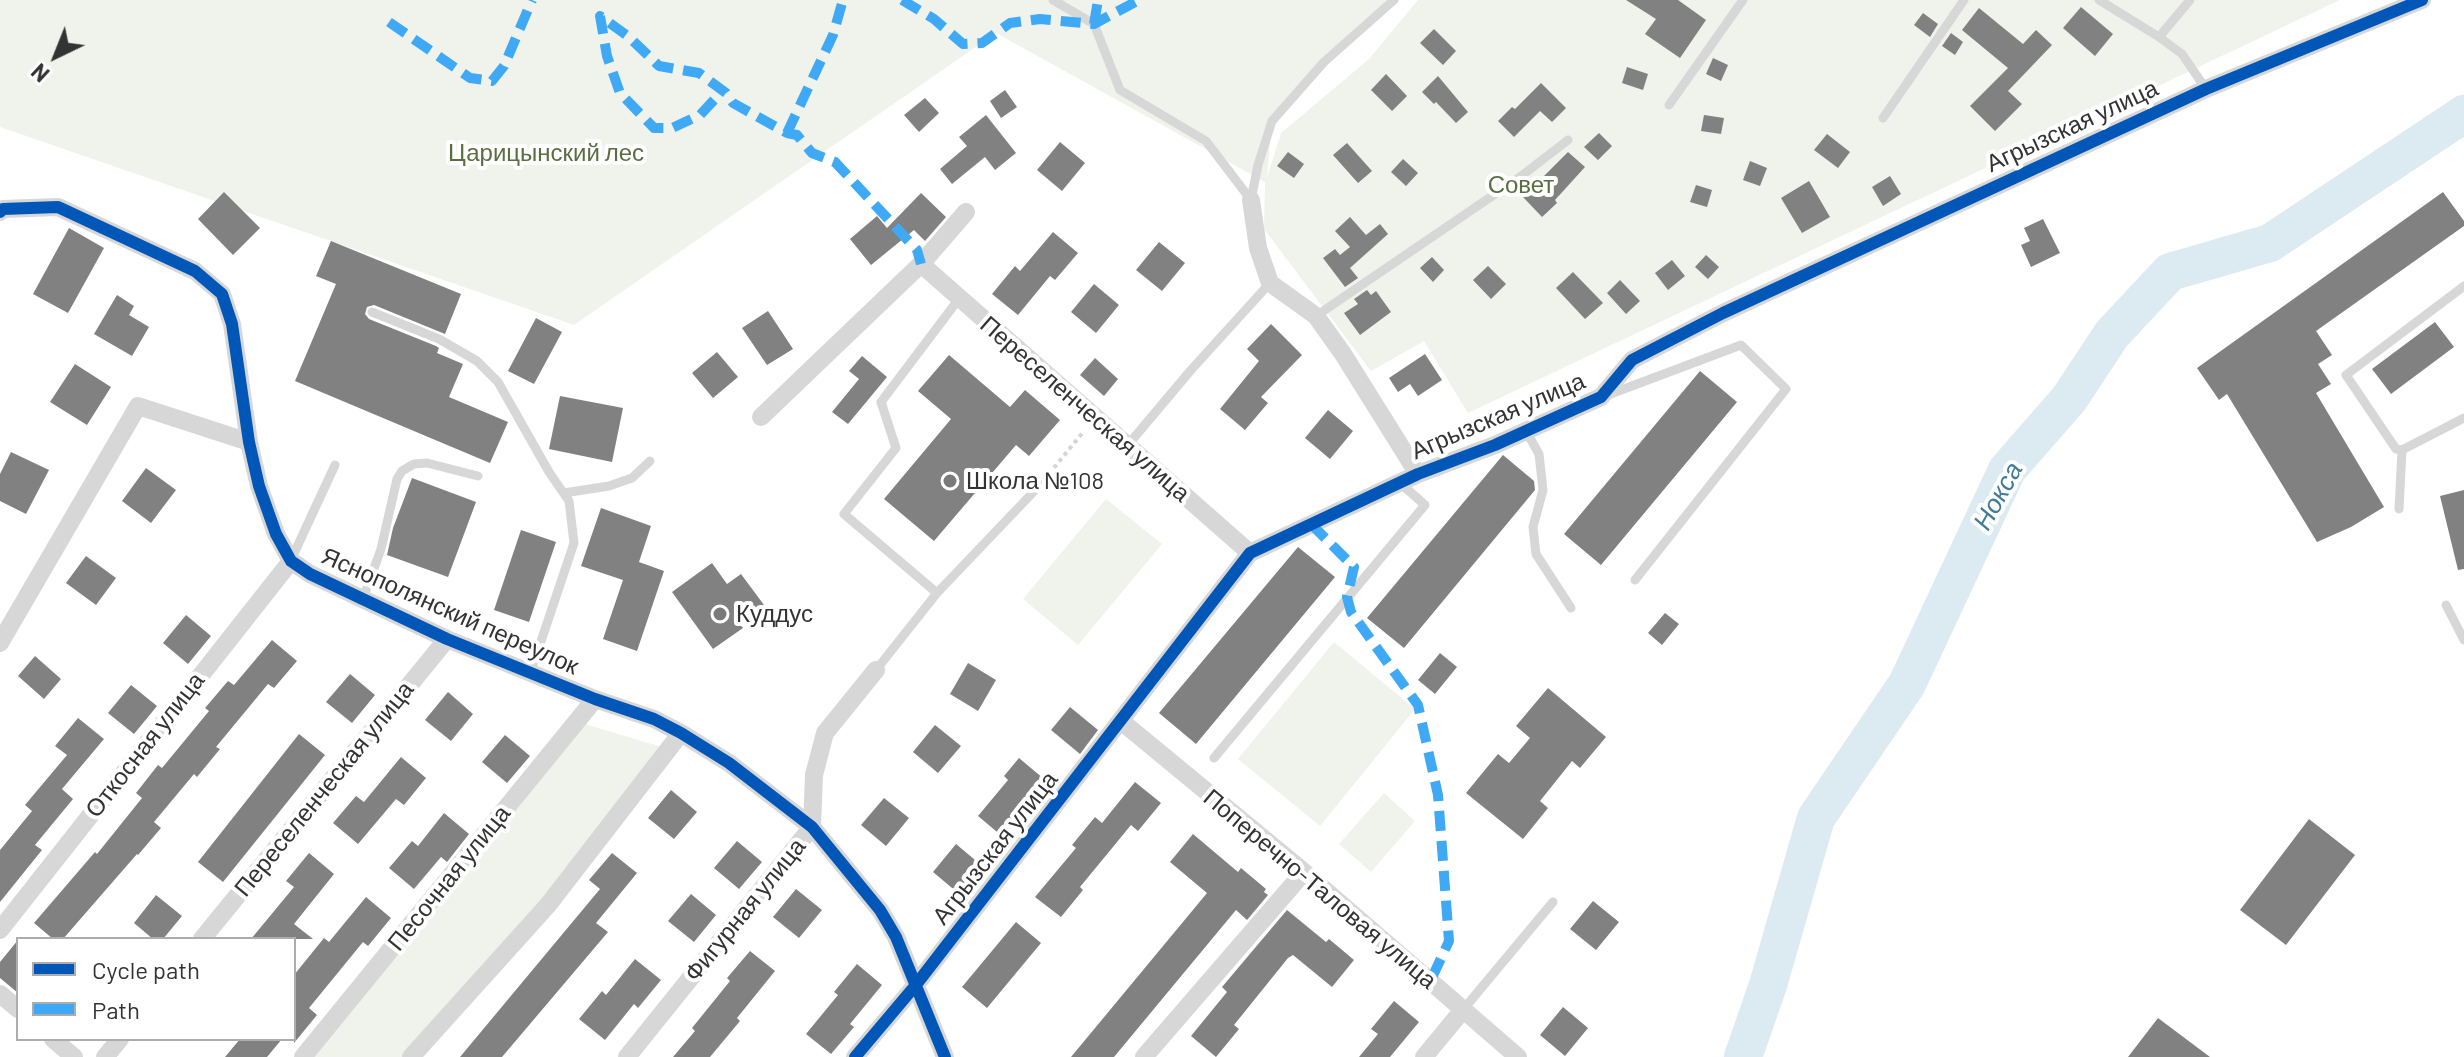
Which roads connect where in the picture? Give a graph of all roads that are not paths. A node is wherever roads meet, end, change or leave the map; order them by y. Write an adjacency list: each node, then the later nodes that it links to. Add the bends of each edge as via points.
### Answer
1 (1053, 0): 13 (lane, via 1094,24 1120,90 1206,141)
2 (1394, 0): 13 (lane, via 1324,62 1272,121)
3 (1743, 0): 10 (lane)
4 (1964, 0): 11 (lane)
5 (2099, 0): 8 (lane)
6 (2190, 0): 8 (lane)
7 (2422, 0): 9 (street, Агрызская улица)
8 (2159, 37): 9 (lane, via 2182,54)
9 (2206, 89): 22 (street, Агрызская улица, via 1671,340 1632,360)
10 (1669, 105)
11 (1883, 118)
12 (1568, 140): 21 (lane)
13 (1251, 200): 17 (street)
14 (1, 208): 26 (street, Яснополянский переулок, via 58,207 195,271 222,294 232,324)
15 (966, 212): 16 (street)
16 (921, 264): 19 (street, Переселенческая улица); 23 (street)
17 (1270, 283): 21 (street); 27 (lane)
18 (2464, 286): 28 (lane, via 2346,375 2396,449)
19 (958, 300): 27 (street, Переселенческая улица); 40 (lane, via 881,402 896,448 844,514)
20 (372, 312): 35 (lane, via 477,361 498,382)
21 (1316, 316): 31 (street)
22 (1601, 397): 25 (street, Агрызская улица); 39 (lane, via 1741,345 1786,389)
23 (761, 417)
24 (2464, 418): 28 (lane)
25 (1526, 431): 31 (street, Агрызская улица); 43 (lane, via 1539,454 1543,490 1533,527 1536,554)
26 (249, 442): 38 (street, Яснополянский переулок, via 271,522); 46 (street, via 138,406)
27 (1127, 446): 37 (street, Переселенческая улица)
28 (2402, 450): 36 (lane)
29 (650, 461): 35 (lane, via 632,478)
30 (335, 465): 38 (lane)
31 (1418, 474): 33 (street, Агрызская улица)
32 (478, 476): 41 (lane, via 427,463 402,471)
33 (1400, 483): 37 (street, Агрызская улица); 52 (lane, via 1425,505)
34 (1040, 485): 40 (lane)
35 (564, 493): 48 (lane, via 574,543)
36 (2399, 509)
37 (1250, 553): 50 (street, Агрызская улица)
38 (291, 561): 41 (street, Яснополянский переулок); 56 (street, Откосная улица)
39 (1635, 580)
40 (937, 593): 47 (lane)
41 (363, 599): 44 (street, Яснополянский переулок)
42 (2446, 605): 45 (lane)
43 (1571, 608)
44 (447, 639): 48 (street, Яснополянский переулок); 57 (street, Переселенческая улица)
45 (2464, 640)
46 (0, 643)
47 (876, 670): 53 (street, Фигурная улица, via 825,733 814,775)
48 (530, 674): 49 (street, Яснополянский переулок)
49 (595, 699): 51 (street, Яснополянский переулок); 66 (street, Песочная улица)
50 (1121, 721): 54 (street, Поперечно-Таловая улица); 58 (street, Агрызская улица)
51 (681, 733): 53 (street, Яснополянский переулок); 67 (street, via 548,905)
52 (1214, 758)
53 (812, 827): 58 (street, Яснополянский переулок, via 880,910); 68 (street, Фигурная улица)
54 (1304, 872): 61 (street, Поперечно-Таловая улица); 71 (street)
55 (1553, 902): 61 (lane)
56 (0, 930)
57 (204, 937)
58 (915, 986): 69 (street, Агрызская улица); 70 (street, Яснополянский переулок)
59 (0, 994): 60 (street)
60 (16, 1007)
61 (1462, 1011): 72 (street); 73 (street, Поперечно-Таловая улица)
62 (55, 1041): 64 (street)
63 (118, 1041): 65 (street)
64 (74, 1057)
65 (105, 1057)
66 (303, 1057)
67 (411, 1057)
68 (627, 1057)
69 (855, 1057)
70 (945, 1057)
71 (1144, 1057)
72 (1424, 1057)
73 (1518, 1057)

